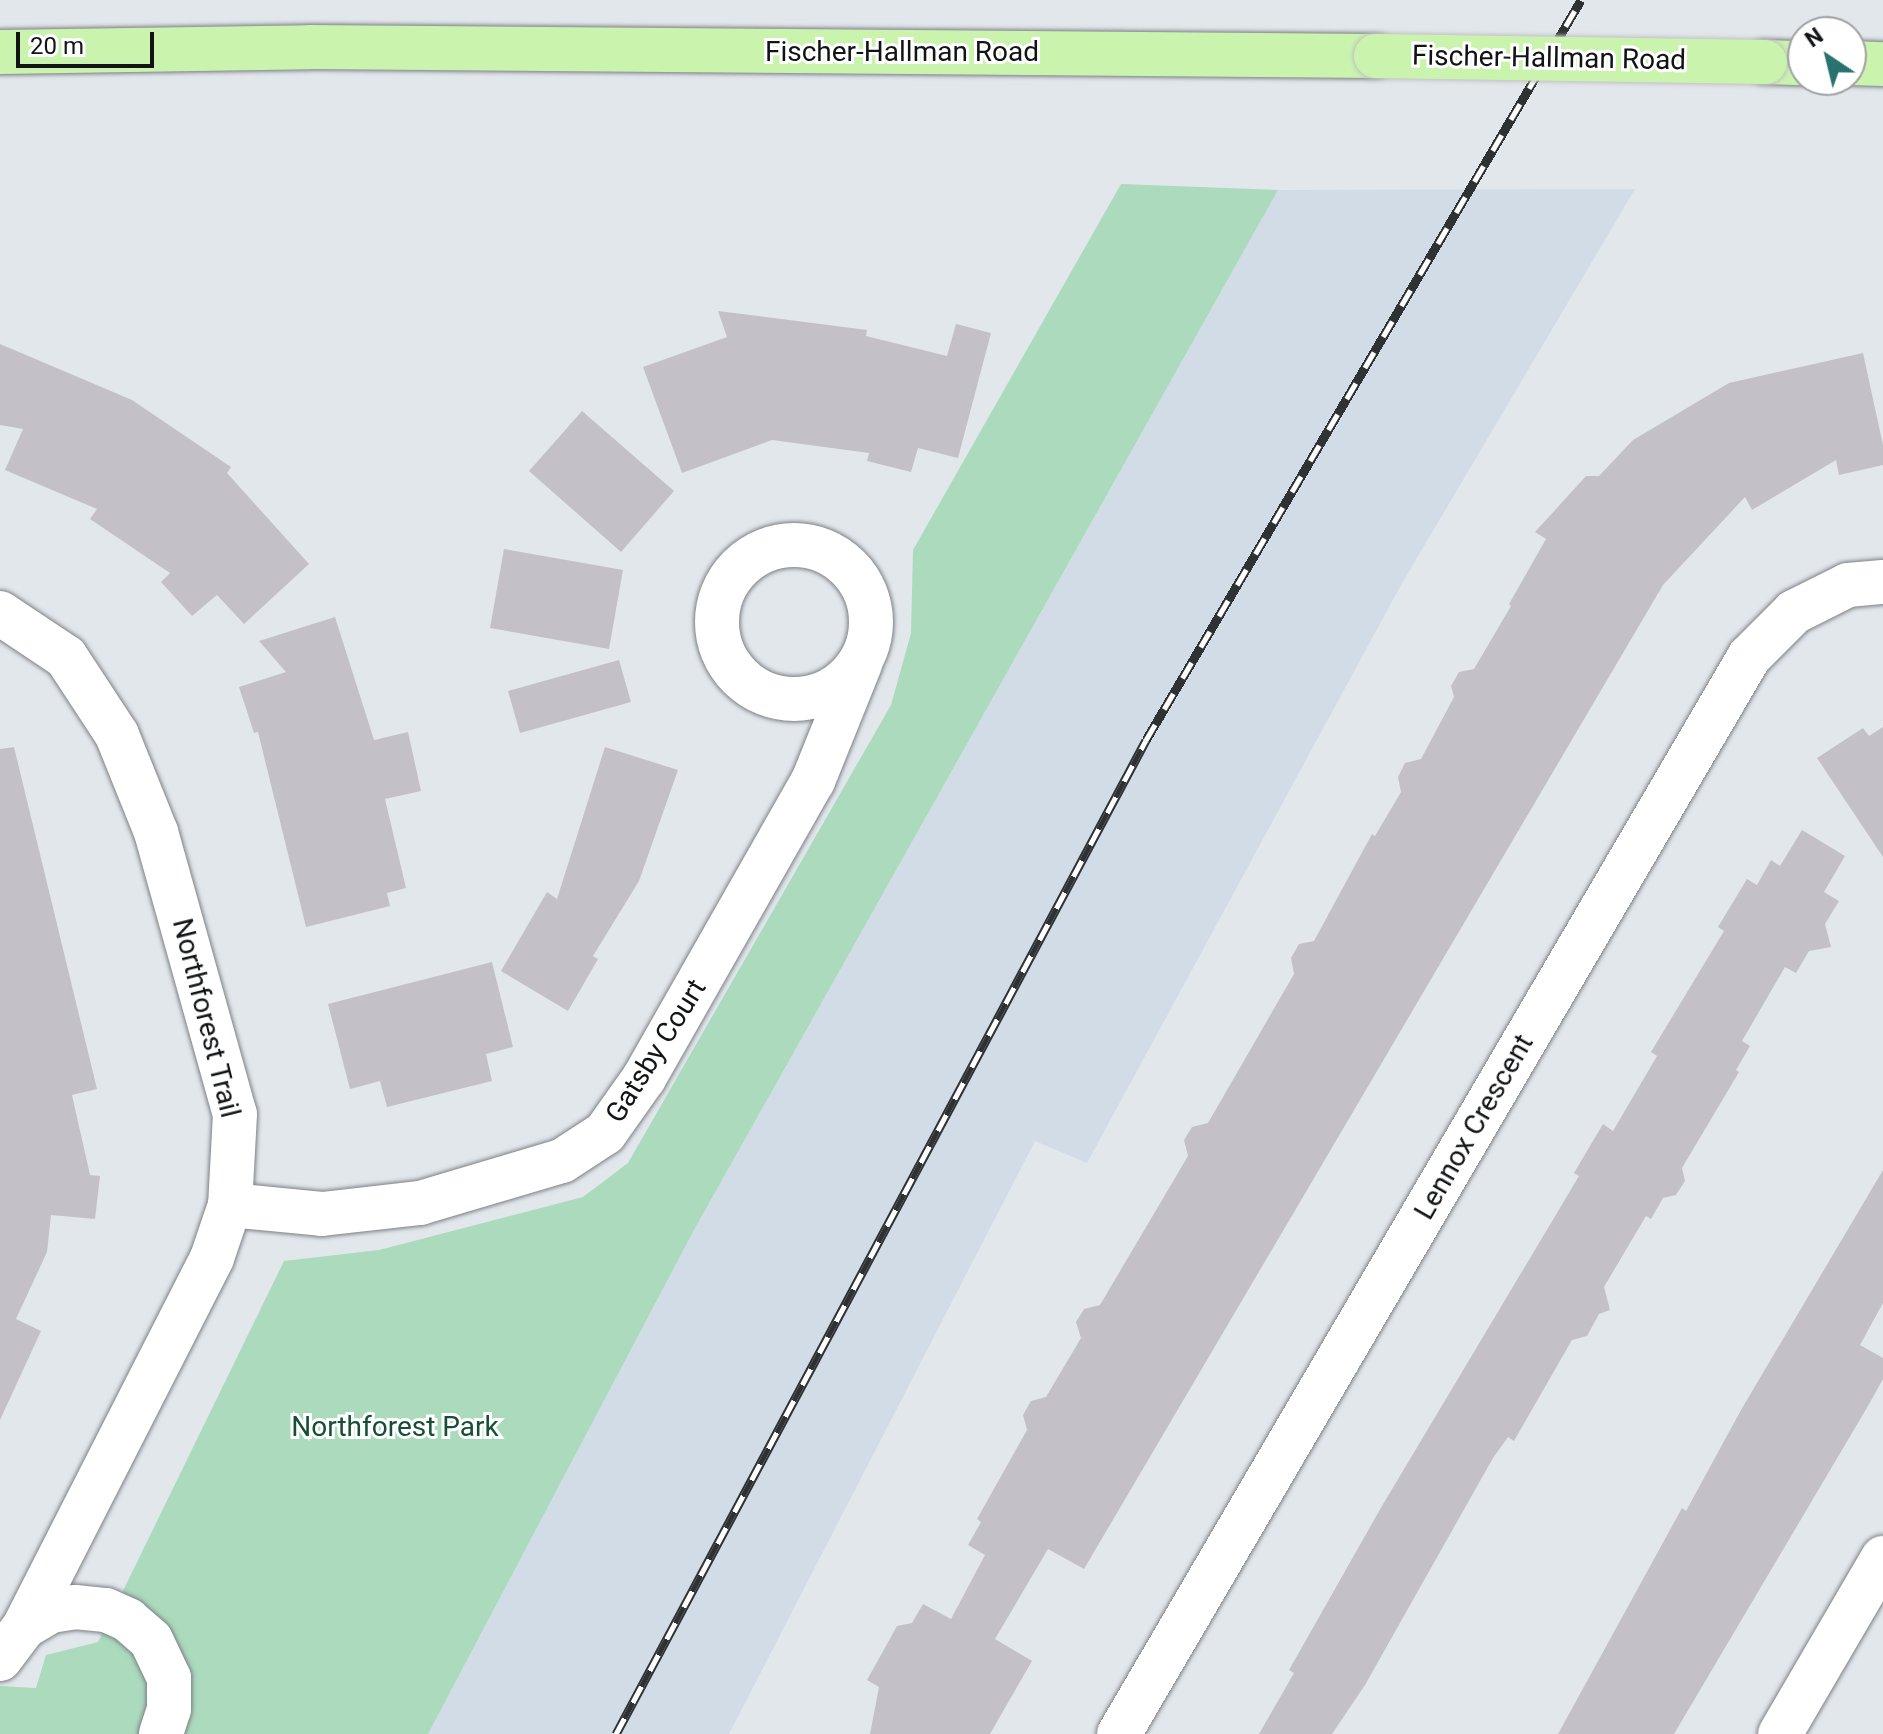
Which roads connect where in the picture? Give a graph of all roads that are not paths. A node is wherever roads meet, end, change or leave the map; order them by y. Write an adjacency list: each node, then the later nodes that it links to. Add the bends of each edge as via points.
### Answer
1 (0, 52): 2 (main road, Fischer-Hallman Road, bridge, via 310,47)
2 (1784, 62)
3 (1883, 582): 10 (street, Lennox Crescent, via 1848,585 1794,612 1749,657)
4 (0, 613): 6 (street, Northforest Trail, via 66,657 117,735 156,832 235,1114)
5 (860, 664): 6 (street, Gatsby Court, via 813,781 644,1078 605,1133 562,1161 420,1203 322,1214)
6 (230, 1205): 8 (street, Northforest Trail, via 212,1258)
7 (1883, 1558): 11 (street)
8 (12, 1643): 9 (street, Northforest Trail, via 51,1611 106,1610 128,1620 151,1640 169,1678 169,1709)
9 (161, 1734)
10 (1119, 1734)
11 (1780, 1734)

